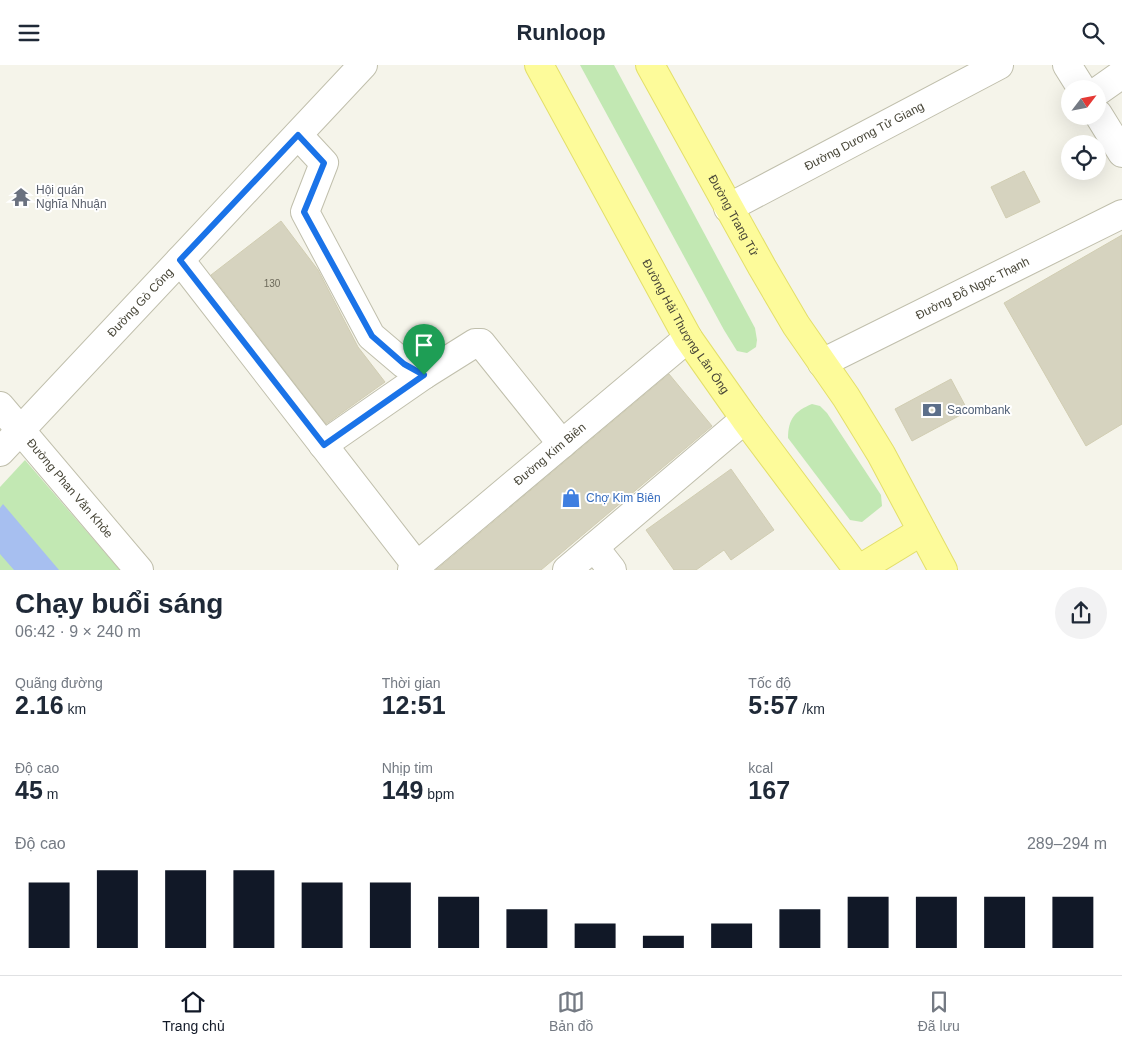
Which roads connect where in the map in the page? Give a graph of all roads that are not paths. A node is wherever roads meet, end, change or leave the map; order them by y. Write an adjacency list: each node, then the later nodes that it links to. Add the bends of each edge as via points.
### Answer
1 (363, 65): 10 (street, Đường Gò Công)
2 (539, 65): 15 (main road, Đường Hải Thượng Lãn Ông)
3 (650, 65): 12 (main road, Đường Trang Tử)
4 (999, 65): 12 (street, Đường Dương Tử Giang)
5 (1067, 65): 7 (street)
6 (1122, 75): 8 (street)
7 (1076, 80)
8 (1106, 86)
9 (1105, 125): 11 (street)
10 (298, 135): 14 (street, Đường Gò Công); 17 (street, via 324,163 304,212 372,336 404,364)
11 (1122, 153)
12 (728, 209): 16 (main road, Đường Trang Tử)
13 (1122, 214): 16 (street, Đường Đỗ Ngọc Thạnh)
14 (180, 260): 20 (street, Đường Gò Công); 22 (street)
15 (688, 338): 19 (main road, Đường Hải Thượng Lãn Ông); 21 (street, Đường Kim Biên)
16 (822, 363): 24 (main road, via 881,453)
17 (424, 375): 21 (street, via 475,343 481,343); 22 (street)
18 (0, 406): 20 (street, Đường Phan Văn Khỏe)
19 (745, 419): 25 (street); 30 (main road, Đường Hải Thượng Lãn Ông)
20 (20, 431): 23 (street, Đường Gò Công); 27 (street, Đường Phan Văn Khỏe)
21 (562, 444): 26 (street, Đường Kim Biên)
22 (324, 445): 26 (street)
23 (0, 452)
24 (922, 531): 30 (main road); 31 (main road)
25 (594, 547): 28 (street); 29 (street)
26 (414, 568)
27 (139, 570)
28 (567, 570)
29 (612, 570)
30 (858, 570)
31 (942, 570)

